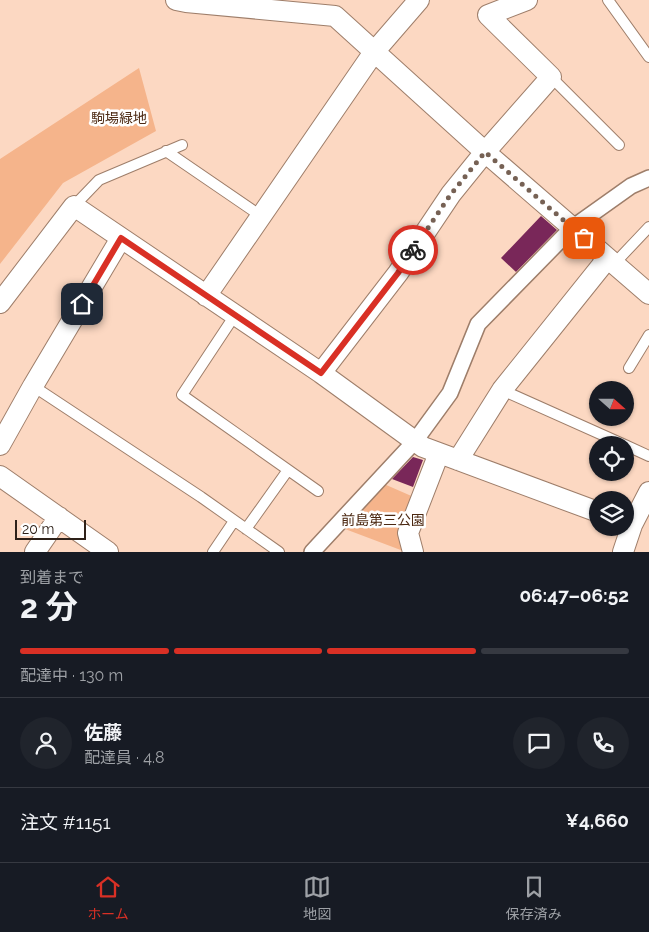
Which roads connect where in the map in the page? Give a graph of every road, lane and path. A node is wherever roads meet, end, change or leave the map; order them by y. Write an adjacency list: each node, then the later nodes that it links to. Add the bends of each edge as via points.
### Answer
1 (176, 0): 5 (street, via 335,16)
2 (419, 0): 5 (street)
3 (527, 0): 7 (street, via 488,15)
4 (608, 0): 6 (lane)
5 (374, 52): 11 (street); 14 (street)
6 (649, 57)
7 (551, 78): 9 (lane); 11 (street)
8 (182, 144): 10 (lane)
9 (619, 145)
10 (166, 151): 13 (lane, via 99,180); 14 (lane)
11 (485, 152): 16 (street); 25 (street)
12 (649, 178): 16 (street, via 631,186)
13 (74, 206): 17 (street); 21 (street)
14 (261, 216): 20 (street)
15 (649, 227): 18 (lane)
16 (572, 228): 18 (street); 29 (street, via 478,324 450,393)
17 (121, 238): 20 (street); 26 (street)
18 (610, 262): 19 (street); 27 (street)
19 (649, 294)
20 (206, 296): 22 (street)
21 (0, 303)
22 (235, 315): 25 (street); 34 (lane, via 182,395)
23 (649, 335): 24 (lane)
24 (629, 368)
25 (321, 373): 29 (street)
26 (33, 386): 30 (street); 41 (lane)
27 (502, 390): 28 (lane); 32 (street)
28 (605, 436)
29 (415, 441): 32 (street); 48 (street)
30 (0, 445)
31 (634, 449): 33 (lane)
32 (449, 456): 38 (street); 49 (street, via 408,533)
33 (649, 456)
34 (288, 470): 36 (lane); 42 (lane)
35 (0, 476): 40 (street)
36 (318, 491)
37 (649, 492): 39 (street)
38 (589, 509)
39 (634, 514)
40 (59, 517): 44 (street); 45 (street)
41 (234, 521): 42 (lane); 46 (lane)
42 (246, 528): 47 (lane)
43 (626, 536): 50 (street)
44 (35, 552)
45 (108, 552)
46 (213, 552)
47 (279, 552)
48 (312, 552)
49 (413, 552)
50 (623, 552)

